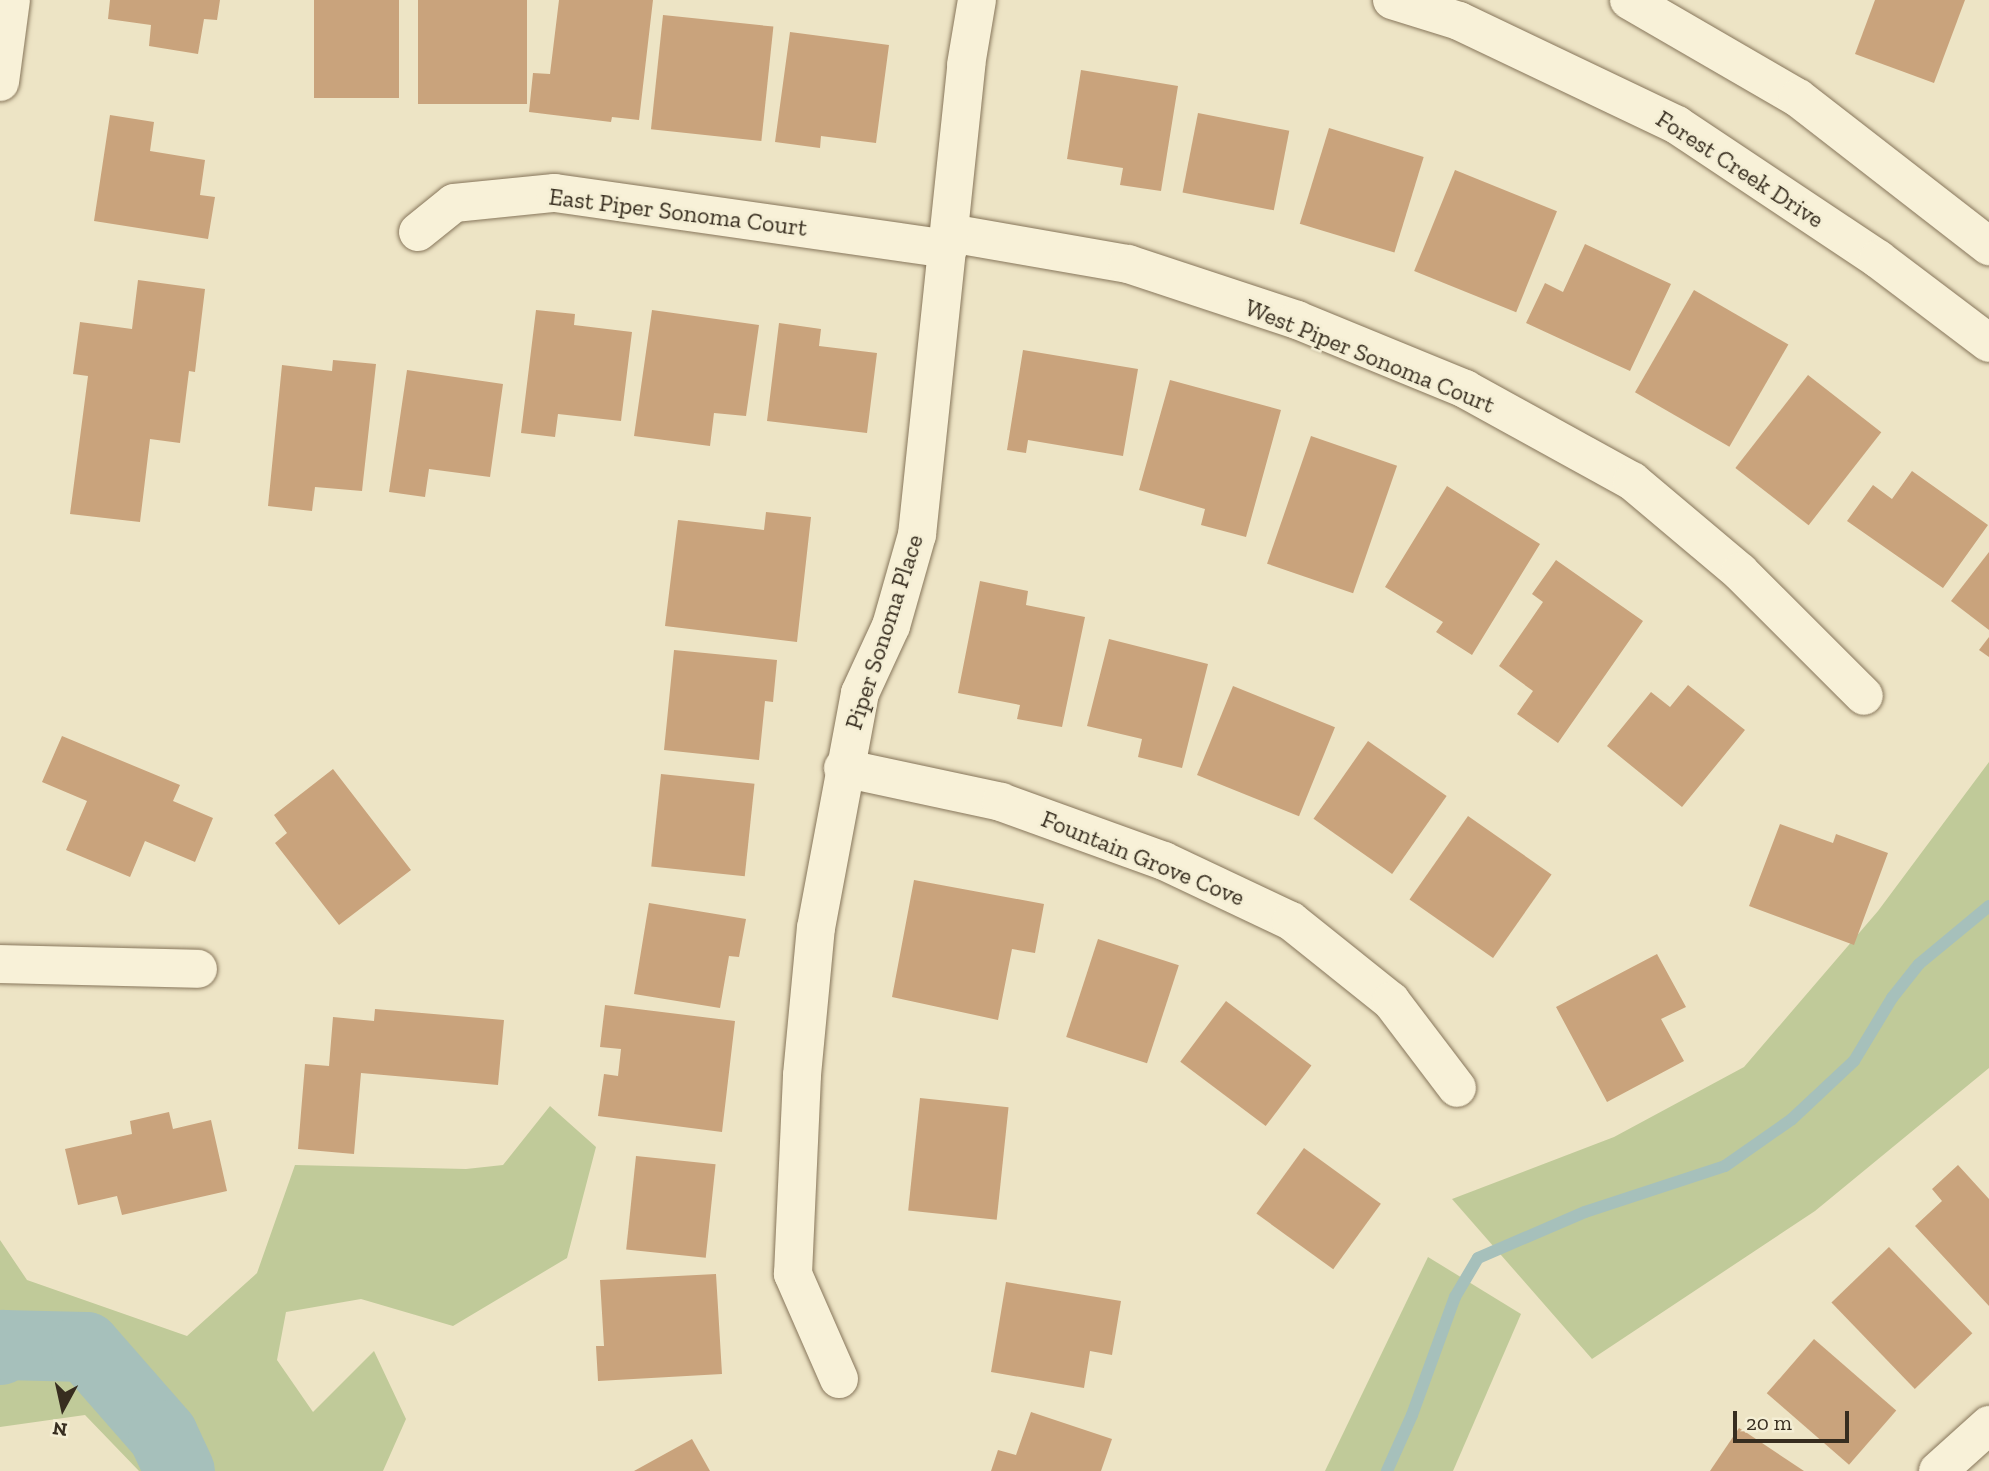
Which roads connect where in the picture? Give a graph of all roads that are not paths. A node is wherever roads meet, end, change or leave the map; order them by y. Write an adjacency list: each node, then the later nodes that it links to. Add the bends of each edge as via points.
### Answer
1 (11, 0): 5 (street)
2 (977, 0): 7 (street, Piper Sonoma Place, via 965,65)
3 (1392, 0): 9 (street, Forest Creek Drive, via 1459,21 1677,125 1878,259)
4 (1629, 0): 8 (street, via 1798,98)
5 (0, 82)
6 (418, 232): 7 (street, East Piper Sonoma Court, via 454,203 555,193)
7 (949, 241): 10 (street, West Piper Sonoma Court, via 1128,264 1297,320 1465,389 1632,481 1740,572); 11 (street, Piper Sonoma Place, via 917,535 891,626 860,693)
8 (1989, 246)
9 (1989, 343)
10 (1864, 696)
11 (843, 768): 14 (street, Fountain Grove Cove, via 1001,802 1164,862 1291,921 1391,1001); 15 (street, Piper Sonoma Place, via 816,928 808,1008 793,1274)
12 (0, 964): 13 (street)
13 (198, 969)
14 (1457, 1088)
15 (839, 1380)
16 (1989, 1425): 17 (street)
17 (1938, 1471)

